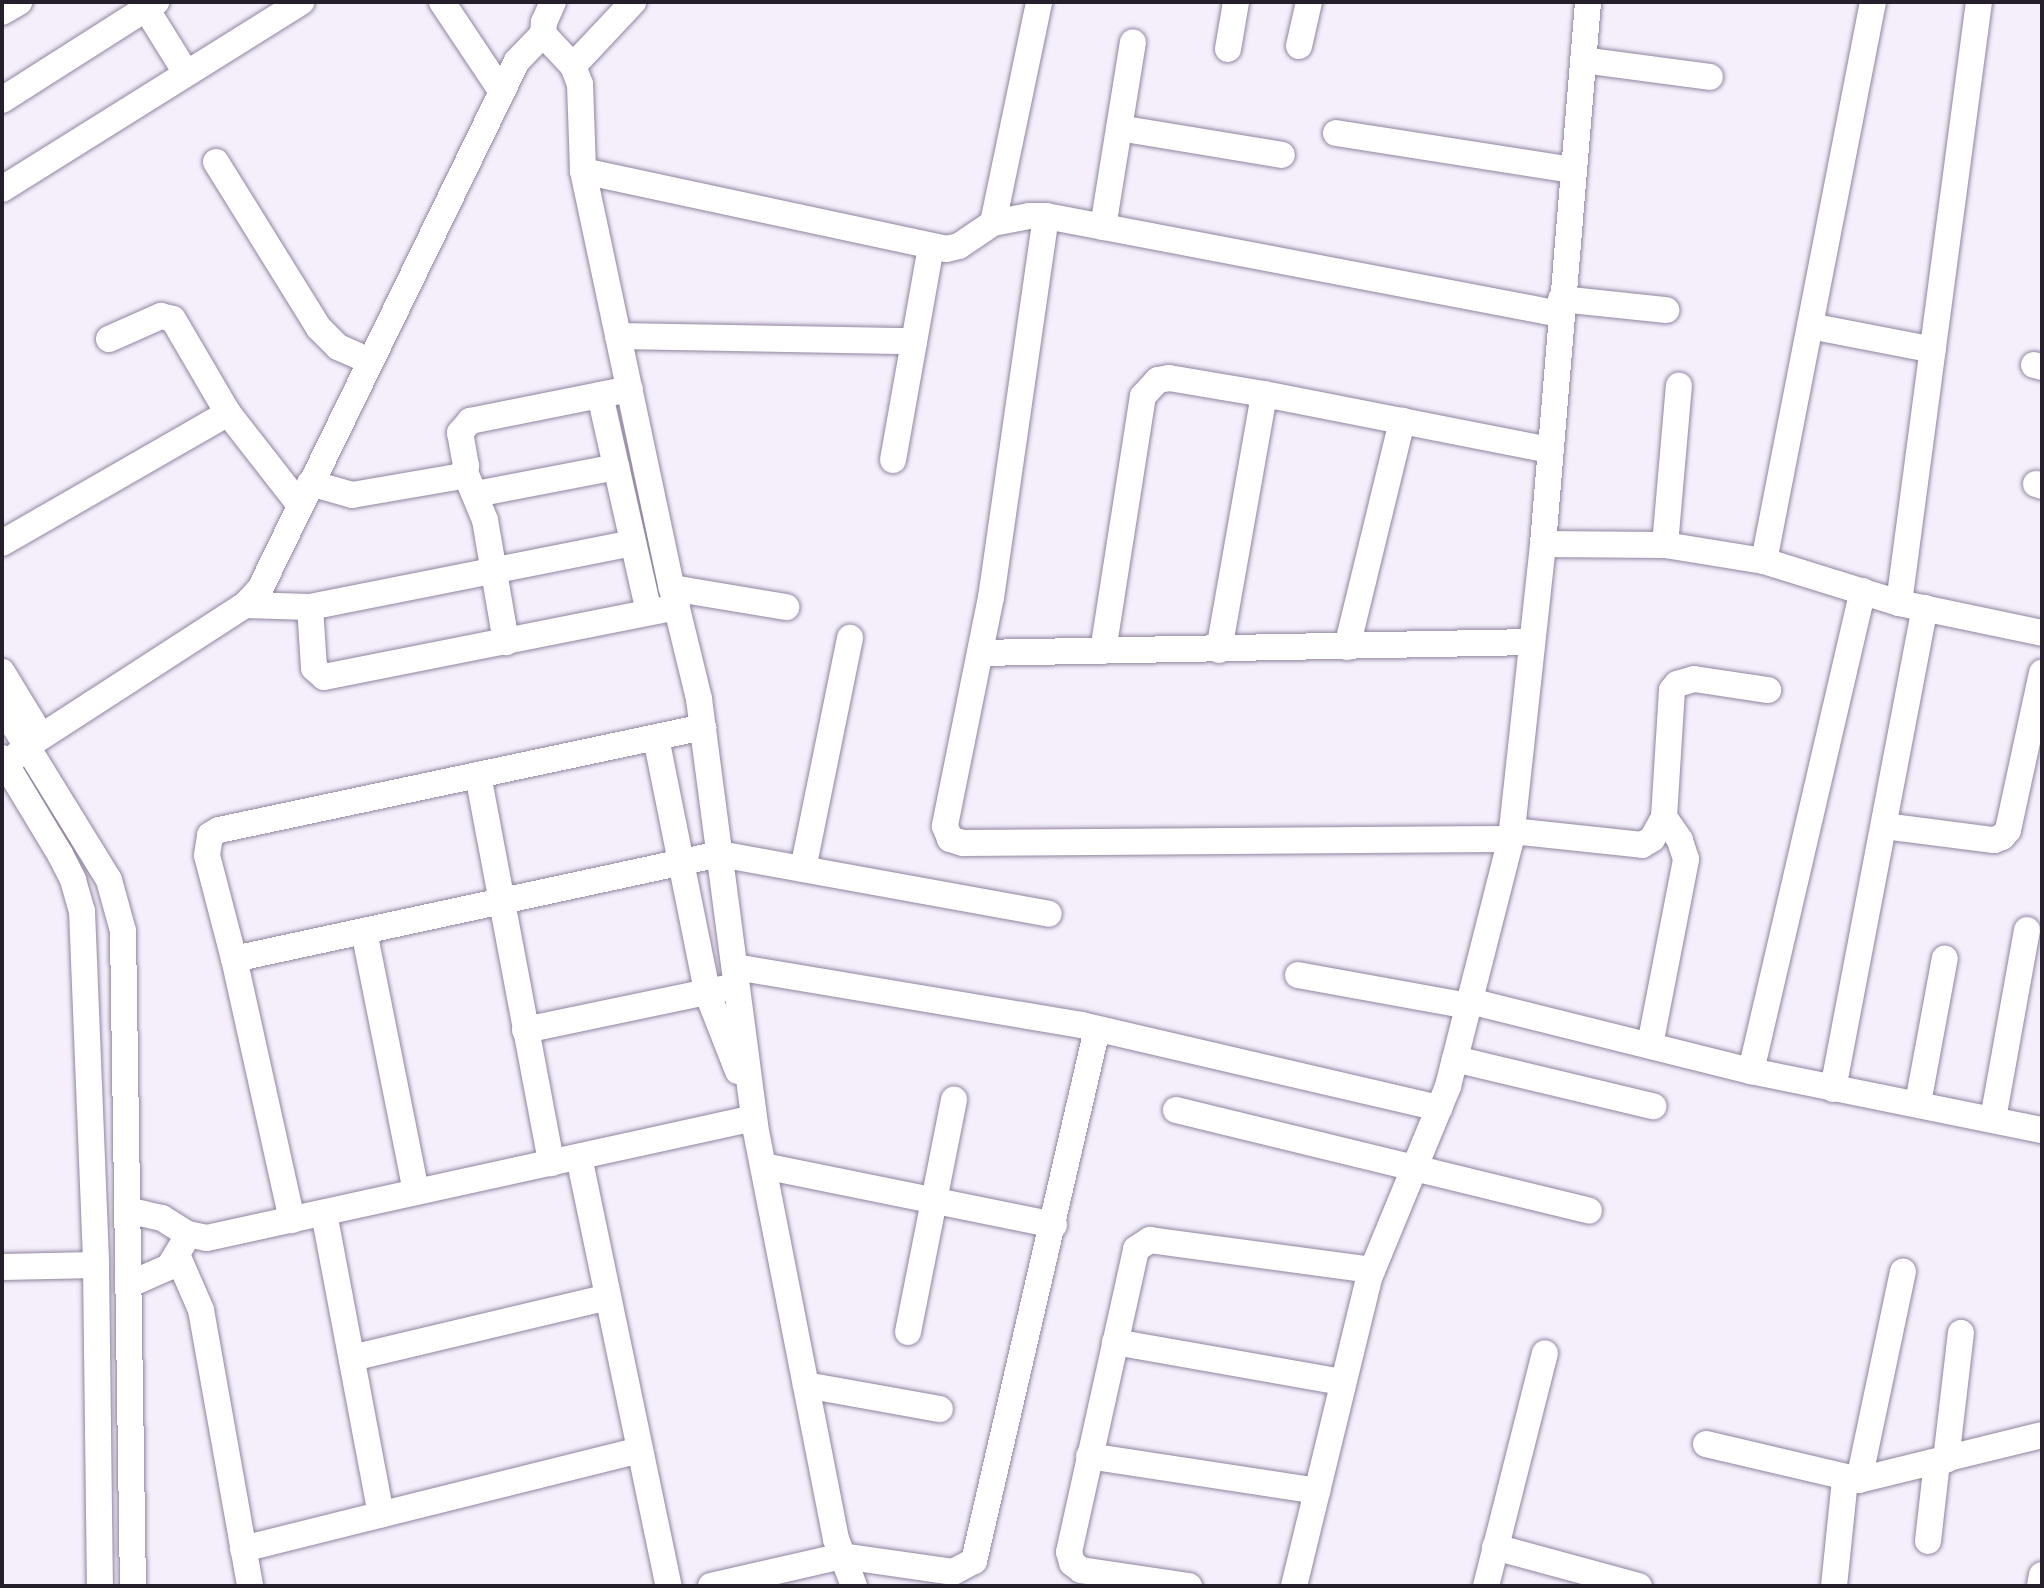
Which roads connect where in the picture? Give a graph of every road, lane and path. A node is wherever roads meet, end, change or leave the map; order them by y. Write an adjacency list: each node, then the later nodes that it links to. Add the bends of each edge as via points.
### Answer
1 (19, 2): 13 (street)
2 (301, 2): 20 (street)
3 (442, 2): 22 (street)
4 (553, 2): 14 (street)
5 (633, 2): 19 (street)
6 (1039, 2): 32 (street)
7 (1236, 2): 17 (street)
8 (1309, 2): 16 (street)
9 (1588, 2): 18 (street)
10 (1873, 2): 37 (street)
11 (1979, 2): 41 (street)
12 (148, 4): 20 (street); 23 (street)
13 (2, 12)
14 (543, 34): 19 (street); 22 (street, via 517,61)
15 (1133, 42): 24 (street)
16 (1299, 46)
17 (1228, 49)
18 (1583, 60): 21 (street); 28 (street)
19 (573, 66): 29 (street, via 580,84)
20 (186, 73): 30 (street)
21 (1710, 77)
22 (502, 92): 42 (street)
23 (2, 100)
24 (1119, 128): 26 (street); 33 (street)
25 (1336, 133): 28 (street)
26 (1282, 155)
27 (216, 162): 42 (street, via 319,328 338,347)
28 (1573, 170): 35 (street)
29 (583, 171): 34 (street); 38 (street)
30 (2, 189)
31 (1046, 216): 32 (street); 33 (street); 75 (street)
32 (993, 223): 34 (street, via 959,246)
33 (1103, 227): 35 (street)
34 (931, 246): 40 (street)
35 (1560, 306): 36 (street); 49 (street)
36 (1666, 310)
37 (1810, 326): 41 (street); 58 (street)
38 (618, 336): 40 (street); 44 (street)
39 (109, 339): 47 (street, via 161,316 173,319)
40 (914, 341): 50 (street)
41 (1933, 350): 62 (street)
42 (370, 361): 53 (street)
43 (1679, 386): 57 (street)
44 (630, 389): 46 (street); 61 (street)
45 (1264, 394): 48 (street); 73 (street); 74 (street, via 1169,378 1148,387)
46 (600, 395): 51 (street); 52 (street, via 470,421 460,433)
47 (228, 413): 53 (street); 54 (street)
48 (1402, 421): 49 (street); 72 (street)
49 (1550, 450): 56 (street)
50 (893, 460)
51 (616, 467): 52 (street); 55 (street)
52 (471, 483): 53 (street, via 462,476 352,495); 59 (street, via 485,520)
53 (305, 494): 63 (street, via 260,589)
54 (2, 543)
55 (633, 543): 59 (street); 67 (street)
56 (1543, 544): 57 (street); 71 (street)
57 (1665, 545): 58 (street)
58 (1764, 561): 60 (street)
59 (491, 569): 64 (street); 70 (street)
60 (1863, 591): 62 (street); 107 (street)
61 (674, 597): 65 (street); 67 (street); 80 (street)
62 (1899, 603): 66 (street)
63 (245, 605): 64 (street); 82 (street)
64 (310, 607): 70 (street, via 314,668 324,677)
65 (786, 607)
66 (1925, 608): 68 (street); 88 (street)
67 (649, 612): 70 (street)
68 (2042, 633)
69 (850, 638): 92 (street)
70 (506, 642)
71 (1532, 642): 72 (street); 89 (street)
72 (1347, 647): 73 (street)
73 (1219, 650): 74 (street)
74 (1103, 651): 75 (street)
75 (980, 653): 89 (street, via 945,826 950,839 963,843)
76 (2, 672): 82 (street)
77 (2042, 673): 88 (street, via 2008,830 2002,837)
78 (1768, 690): 87 (street, via 1694,679 1672,690)
79 (2, 706): 82 (street)
80 (703, 727): 81 (street); 90 (street)
81 (656, 738): 84 (street); 91 (street)
82 (34, 742): 83 (street); 123 (street, via 117,900 123,931)
83 (4, 762): 86 (street)
84 (478, 775): 93 (street); 98 (street, via 210,835 207,855)
85 (2, 796): 86 (street)
86 (30, 804): 129 (street, via 73,880 82,911)
87 (1664, 817): 89 (street, via 1652,839 1642,845); 105 (street, via 1686,859)
88 (1884, 826): 108 (street)
89 (1511, 835): 102 (street)
90 (720, 854): 91 (street); 92 (street); 100 (street)
91 (681, 863): 93 (street); 101 (street)
92 (803, 869): 94 (street)
93 (501, 901): 96 (street); 104 (street)
94 (1049, 914)
95 (2027, 930): 115 (street)
96 (364, 931): 98 (street); 121 (street)
97 (1945, 958): 110 (street)
98 (234, 959): 126 (street)
99 (1298, 975): 102 (street)
100 (736, 977): 101 (street); 103 (street); 114 (street)
101 (707, 992): 104 (street); 114 (street)
102 (1469, 1004): 105 (street); 106 (street)
103 (1097, 1029): 112 (street); 127 (street)
104 (525, 1030): 118 (street)
105 (1650, 1045): 107 (street)
106 (1455, 1059): 111 (street); 112 (street)
107 (1751, 1071): 108 (street)
108 (1833, 1089): 110 (street)
109 (954, 1100): 122 (street)
110 (1918, 1103): 115 (street)
111 (1653, 1106)
112 (1439, 1108): 120 (street)
113 (1176, 1110): 120 (street)
114 (754, 1114): 117 (street); 119 (street)
115 (1993, 1119): 116 (street)
116 (2042, 1130)
117 (579, 1157): 118 (street); 134 (street)
118 (551, 1163): 121 (street)
119 (764, 1166): 122 (street); 141 (street)
120 (1415, 1166): 124 (street); 131 (street)
121 (416, 1192): 125 (street)
122 (934, 1201): 127 (street); 135 (street)
123 (127, 1210): 128 (street, via 162,1218); 133 (street)
124 (1589, 1211)
125 (324, 1213): 126 (street); 139 (street)
126 (292, 1220): 128 (street)
127 (1054, 1225): 154 (street, via 974,1561 953,1572)
128 (183, 1246): 133 (street, via 169,1267); 153 (street, via 201,1310)
129 (96, 1265): 130 (street); 156 (street)
130 (2, 1267)
131 (1372, 1270): 137 (street, via 1142,1242); 140 (street)
132 (1903, 1272): 148 (street)
133 (128, 1285): 157 (street)
134 (608, 1297): 139 (street); 145 (street)
135 (908, 1332)
136 (1961, 1333): 147 (street)
137 (1115, 1342): 140 (street); 146 (street)
138 (1545, 1353): 152 (street)
139 (352, 1358): 150 (street)
140 (1343, 1382): 149 (street)
141 (806, 1385): 142 (street); 154 (street)
142 (940, 1409)
143 (2042, 1435): 147 (street)
144 (1706, 1444): 148 (street)
145 (640, 1450): 150 (street); 159 (street)
146 (1089, 1456): 149 (street); 162 (street, via 1069,1552 1072,1563 1081,1570)
147 (1941, 1461): 148 (street); 151 (street)
148 (1852, 1479): 166 (street)
149 (1317, 1491): 163 (street)
150 (381, 1515): 153 (street)
151 (1928, 1541)
152 (1495, 1547): 164 (street); 165 (street)
153 (243, 1549): 158 (street)
154 (842, 1556): 160 (street); 161 (street)
155 (2042, 1575): 167 (street)
156 (100, 1586)
157 (133, 1586)
158 (250, 1586)
159 (669, 1586)
160 (711, 1586)
161 (854, 1586)
162 (1189, 1586)
163 (1294, 1586)
164 (1486, 1586)
165 (1639, 1586)
166 (1834, 1586)
167 (2040, 1586)

